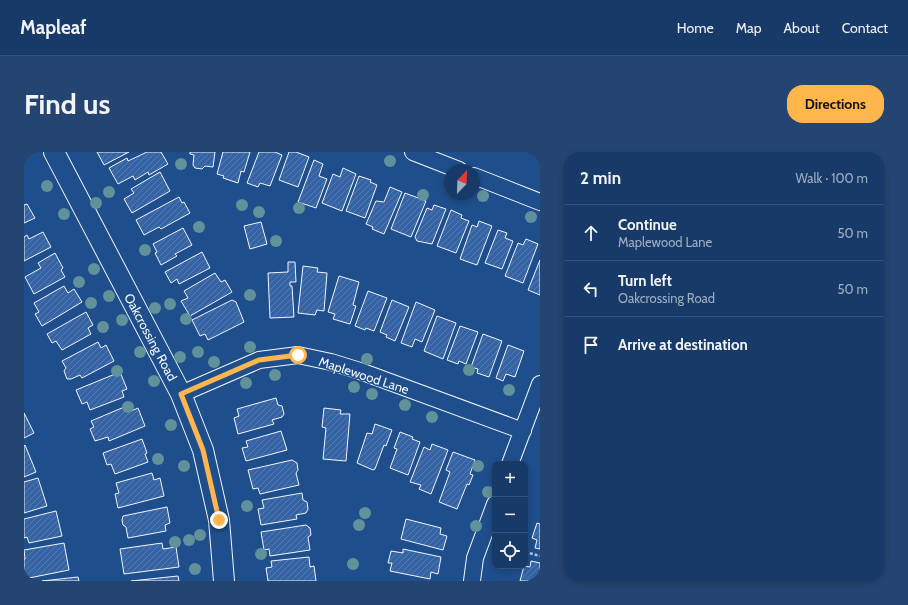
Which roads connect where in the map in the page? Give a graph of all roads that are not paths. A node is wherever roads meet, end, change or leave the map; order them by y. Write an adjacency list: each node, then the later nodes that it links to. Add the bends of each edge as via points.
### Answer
1 (54, 152): 7 (street, Oakcrossing Road)
2 (413, 152): 3 (street)
3 (444, 164)
4 (480, 178): 5 (street)
5 (540, 202)
6 (540, 384): 8 (street)
7 (181, 394): 8 (street, Maplewood Lane, via 259,360 298,355 360,371); 11 (street, Oakcrossing Road, via 203,450 219,520)
8 (522, 431): 9 (street)
9 (511, 461)
10 (492, 512): 12 (street, via 475,558)
11 (224, 581)
12 (472, 581)

